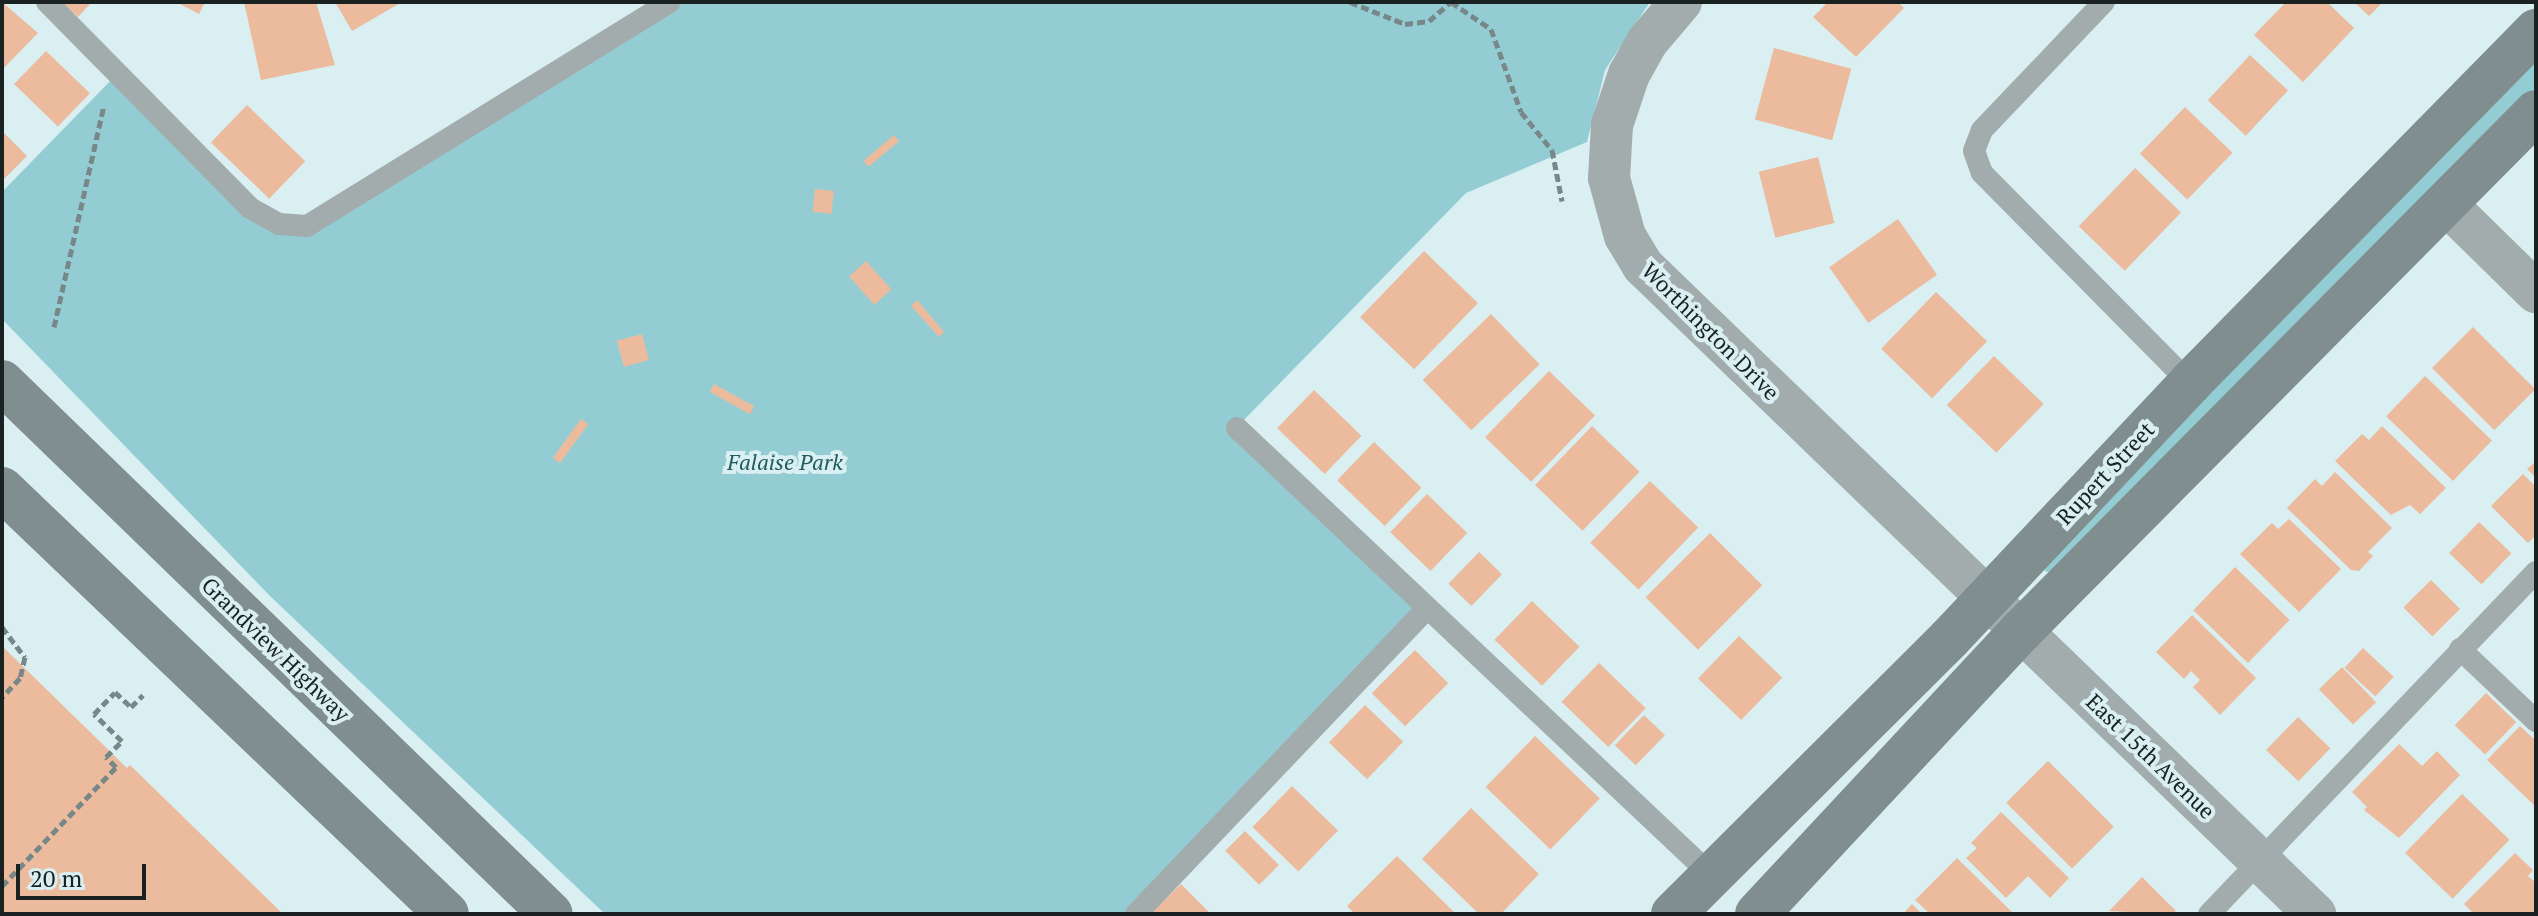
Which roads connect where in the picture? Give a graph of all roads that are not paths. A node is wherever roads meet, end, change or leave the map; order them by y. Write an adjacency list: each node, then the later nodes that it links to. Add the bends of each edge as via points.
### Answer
1 (47, 2): 2 (lane, via 250,208 279,224 307,226)
2 (669, 2)
3 (1681, 2): 14 (street, Worthington Drive, via 1635,63 1612,125 1609,178 1625,236 1665,292)
4 (2104, 2): 10 (lane, via 1982,130 1974,151 1982,173)
5 (2536, 31): 10 (street, Rupert Street)
6 (2536, 112): 7 (street)
7 (2446, 204): 8 (street); 16 (street)
8 (2536, 292)
9 (2, 382): 22 (street, Grandview Highway)
10 (2190, 383): 14 (street, Rupert Street)
11 (1237, 428): 15 (lane)
12 (2, 489): 21 (street)
13 (2536, 572): 17 (lane)
14 (1988, 598): 16 (street, East 15th Avenue); 20 (street, Rupert Street)
15 (1426, 609): 20 (lane); 23 (lane)
16 (2021, 631): 19 (street, East 15th Avenue); 25 (street)
17 (2460, 649): 18 (lane); 19 (lane)
18 (2536, 721)
19 (2261, 860): 26 (lane); 27 (street, East 15th Avenue)
20 (1712, 876): 24 (street, Rupert Street)
21 (447, 914)
22 (551, 914)
23 (1136, 914)
24 (1673, 914)
25 (1757, 914)
26 (2209, 914)
27 (2315, 914)

